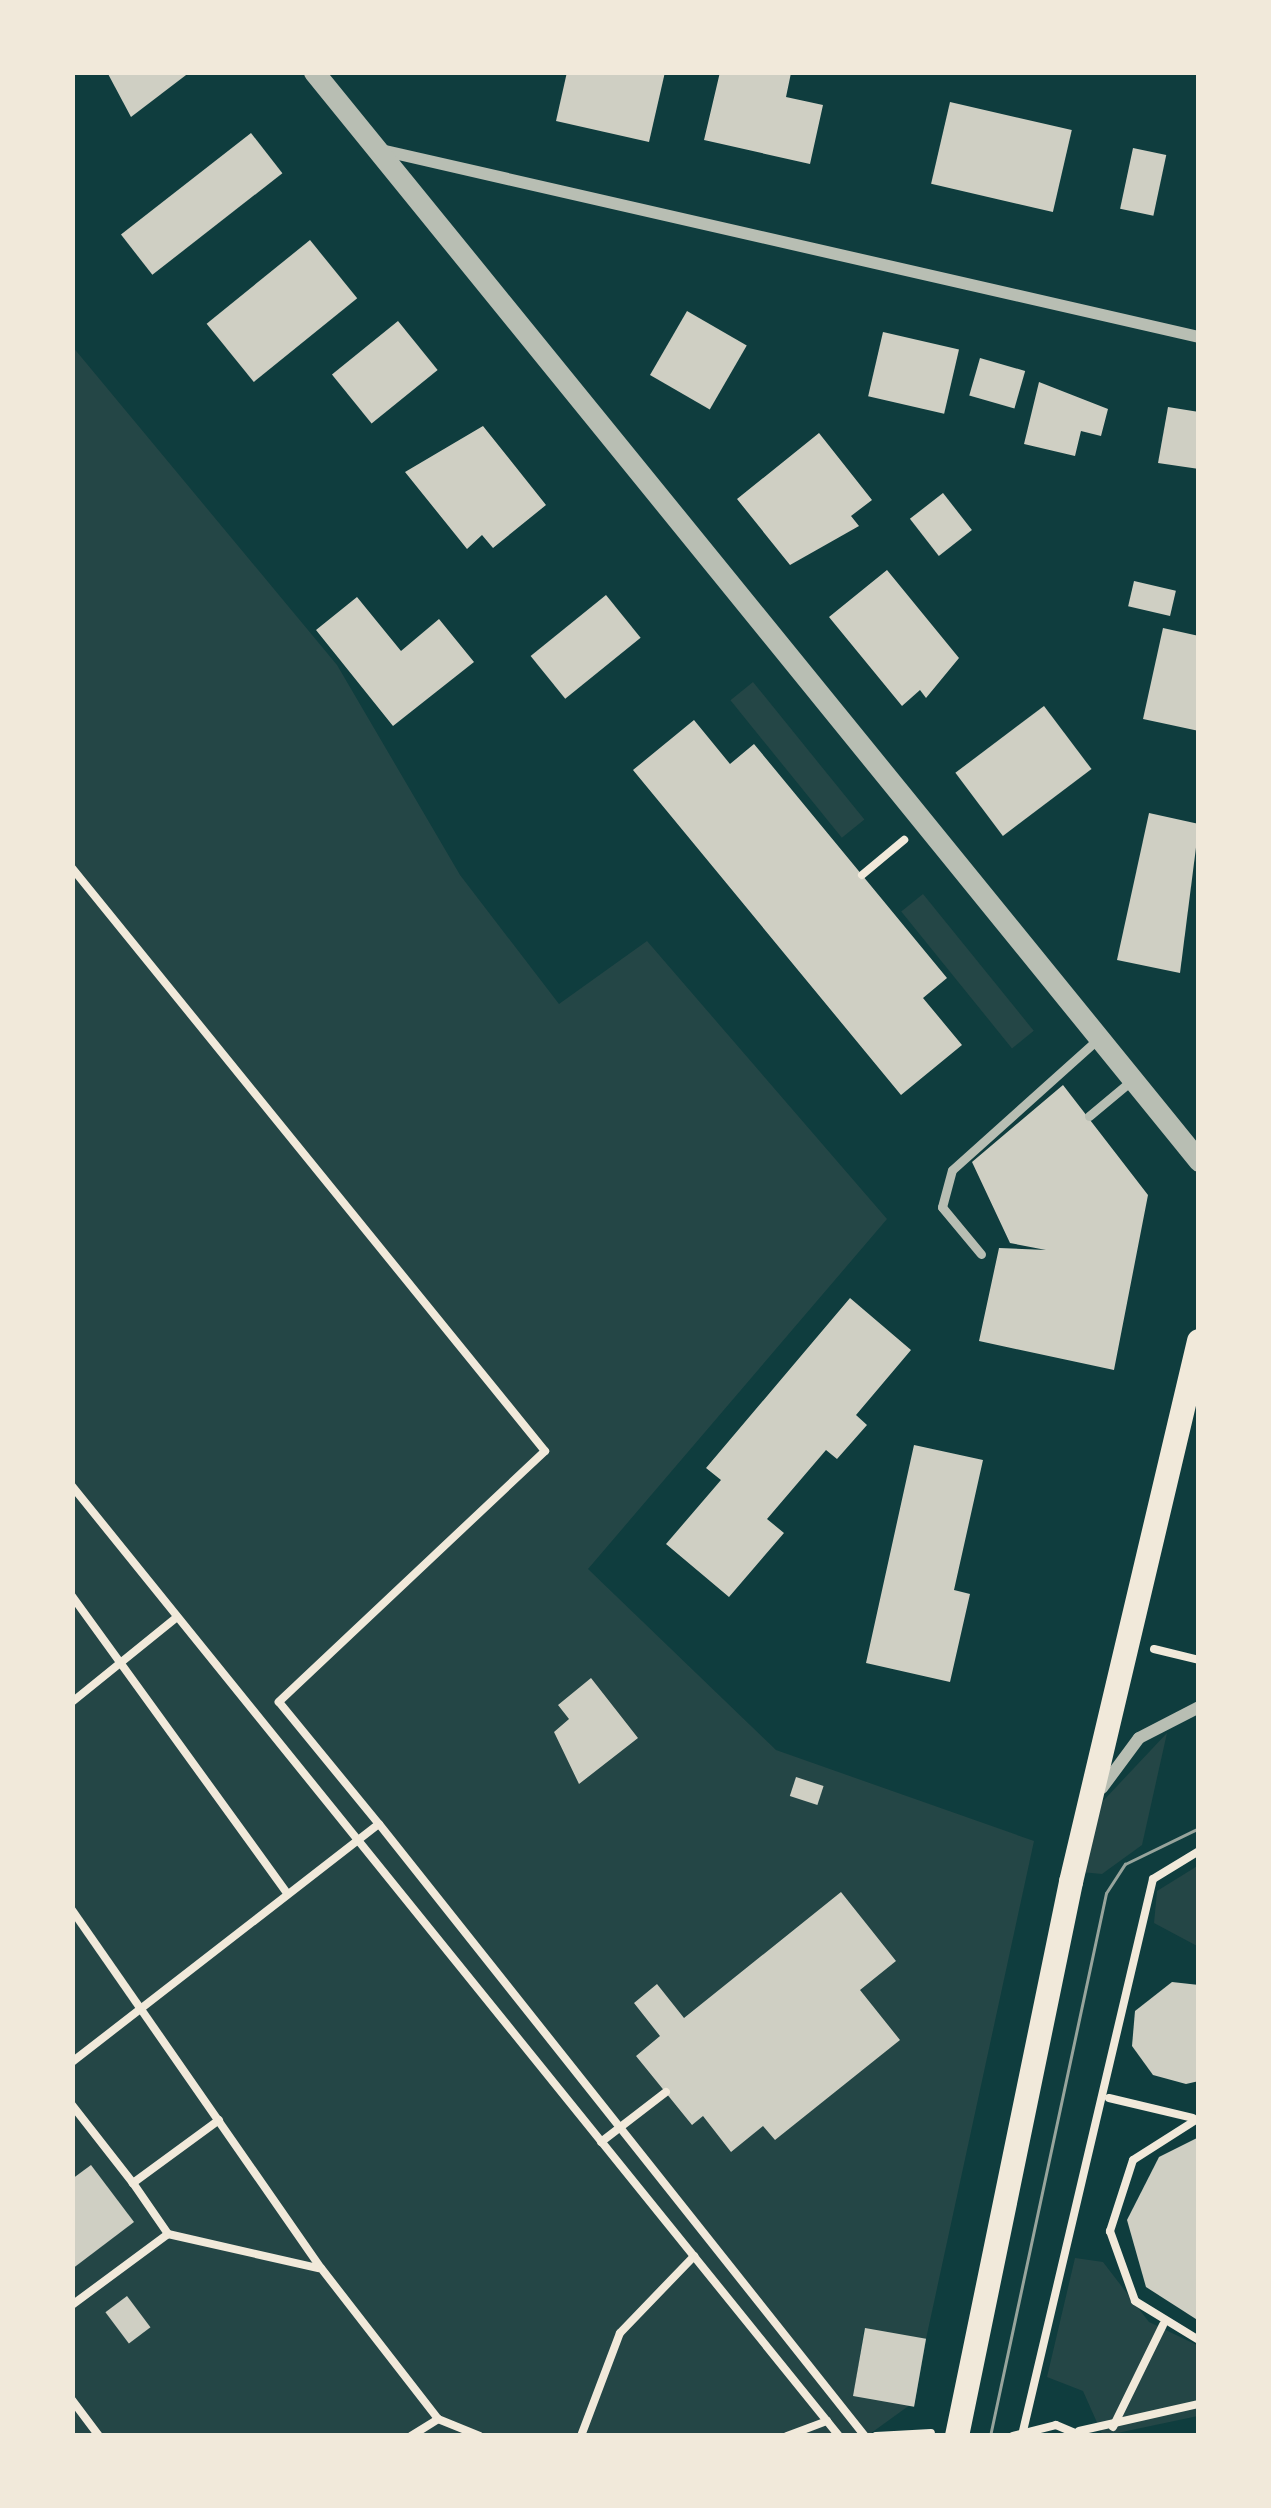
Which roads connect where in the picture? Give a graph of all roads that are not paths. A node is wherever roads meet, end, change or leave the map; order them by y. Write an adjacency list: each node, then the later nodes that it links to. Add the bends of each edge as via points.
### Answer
1 (314, 72): 2 (street)
2 (378, 150): 3 (street); 4 (street)
3 (1199, 337)
4 (1100, 1039): 5 (street); 8 (lane, via 952,1170 942,1207)
5 (1133, 1079): 6 (lane); 7 (street)
6 (1089, 1116)
7 (1199, 1161)
8 (981, 1254)
9 (1199, 1342): 11 (main road)
10 (1199, 1707): 11 (street, via 1139,1738)
11 (1090, 1806): 12 (main road)
12 (954, 2436)

